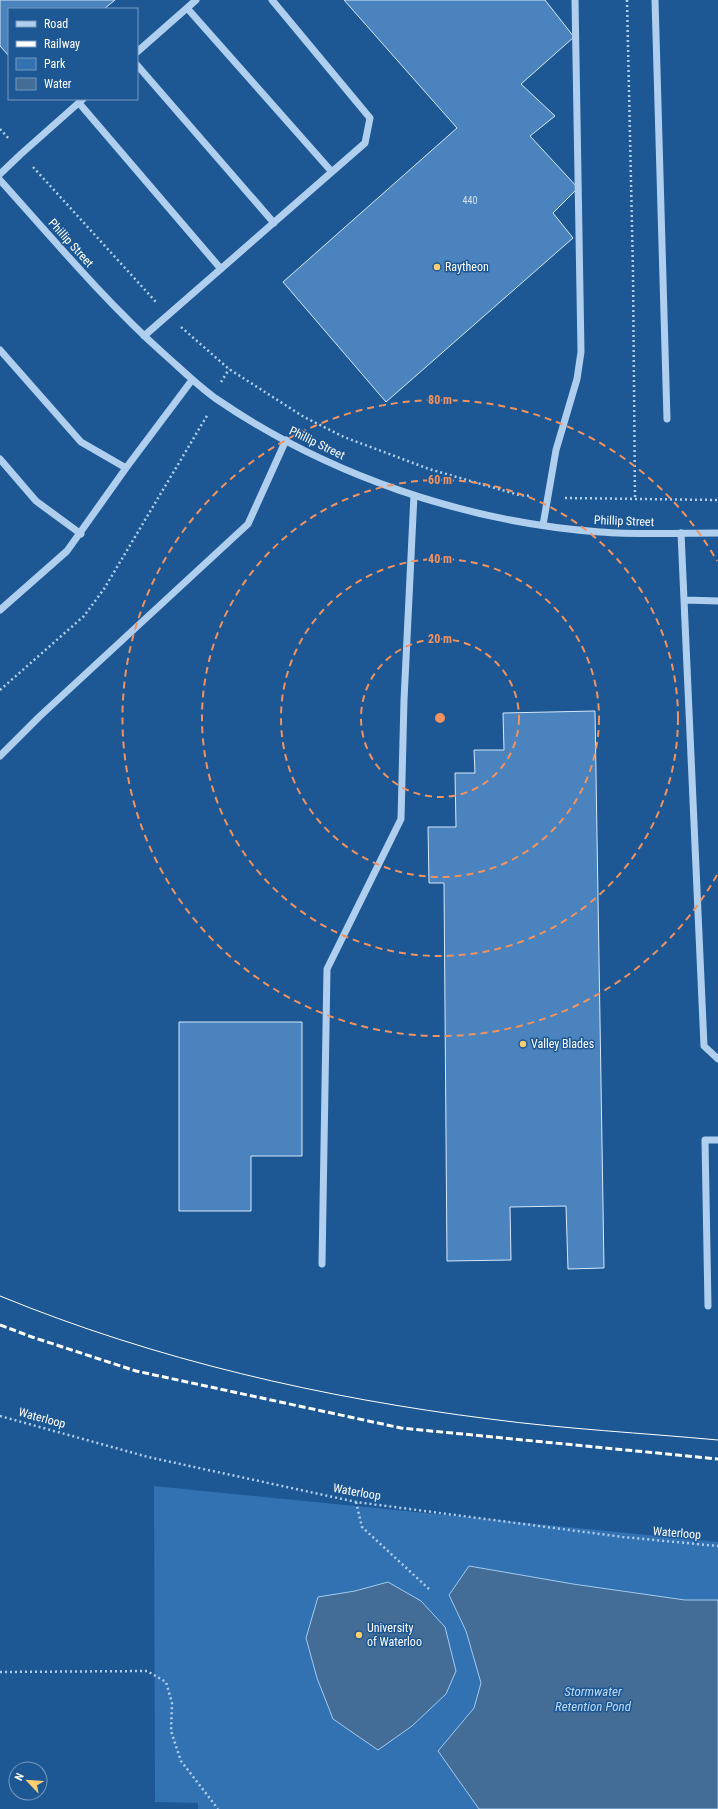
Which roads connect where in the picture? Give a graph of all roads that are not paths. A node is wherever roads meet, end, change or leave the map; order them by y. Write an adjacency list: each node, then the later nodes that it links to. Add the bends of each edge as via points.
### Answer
1 (196, 0): 5 (street)
2 (272, 0): 9 (street, via 370,118 365,143)
3 (575, 0): 22 (street, via 581,352 577,379 556,450)
4 (655, 0): 17 (street)
5 (187, 8): 6 (street); 9 (street)
6 (138, 51)
7 (138, 66): 12 (street)
8 (81, 101): 10 (street); 13 (street)
9 (332, 172): 12 (street)
10 (0, 174)
11 (0, 180): 14 (street, Phillip Street, via 108,300)
12 (274, 223): 13 (street)
13 (221, 270): 14 (street)
14 (144, 336): 16 (street, Phillip Street)
15 (0, 350): 20 (street, via 81,442)
16 (192, 380): 18 (street, Phillip Street, via 215,398); 20 (street)
17 (667, 419)
18 (286, 440): 21 (street, Phillip Street, via 323,460); 29 (street, via 248,524)
19 (0, 459): 25 (street, via 36,501)
20 (126, 468): 25 (street)
21 (414, 495): 22 (street, Phillip Street, via 483,515); 32 (street, via 401,819 327,969)
22 (543, 525): 23 (street, Phillip Street, via 601,532)
23 (682, 533): 24 (street, Phillip Street); 26 (street)
24 (718, 533)
25 (80, 534): 28 (street, via 67,551)
26 (685, 600): 27 (street); 30 (street, via 704,1046)
27 (718, 601)
28 (0, 610)
29 (0, 756)
30 (718, 1059)
31 (718, 1140): 33 (street, via 705,1140)
32 (322, 1264)
33 (708, 1306)

